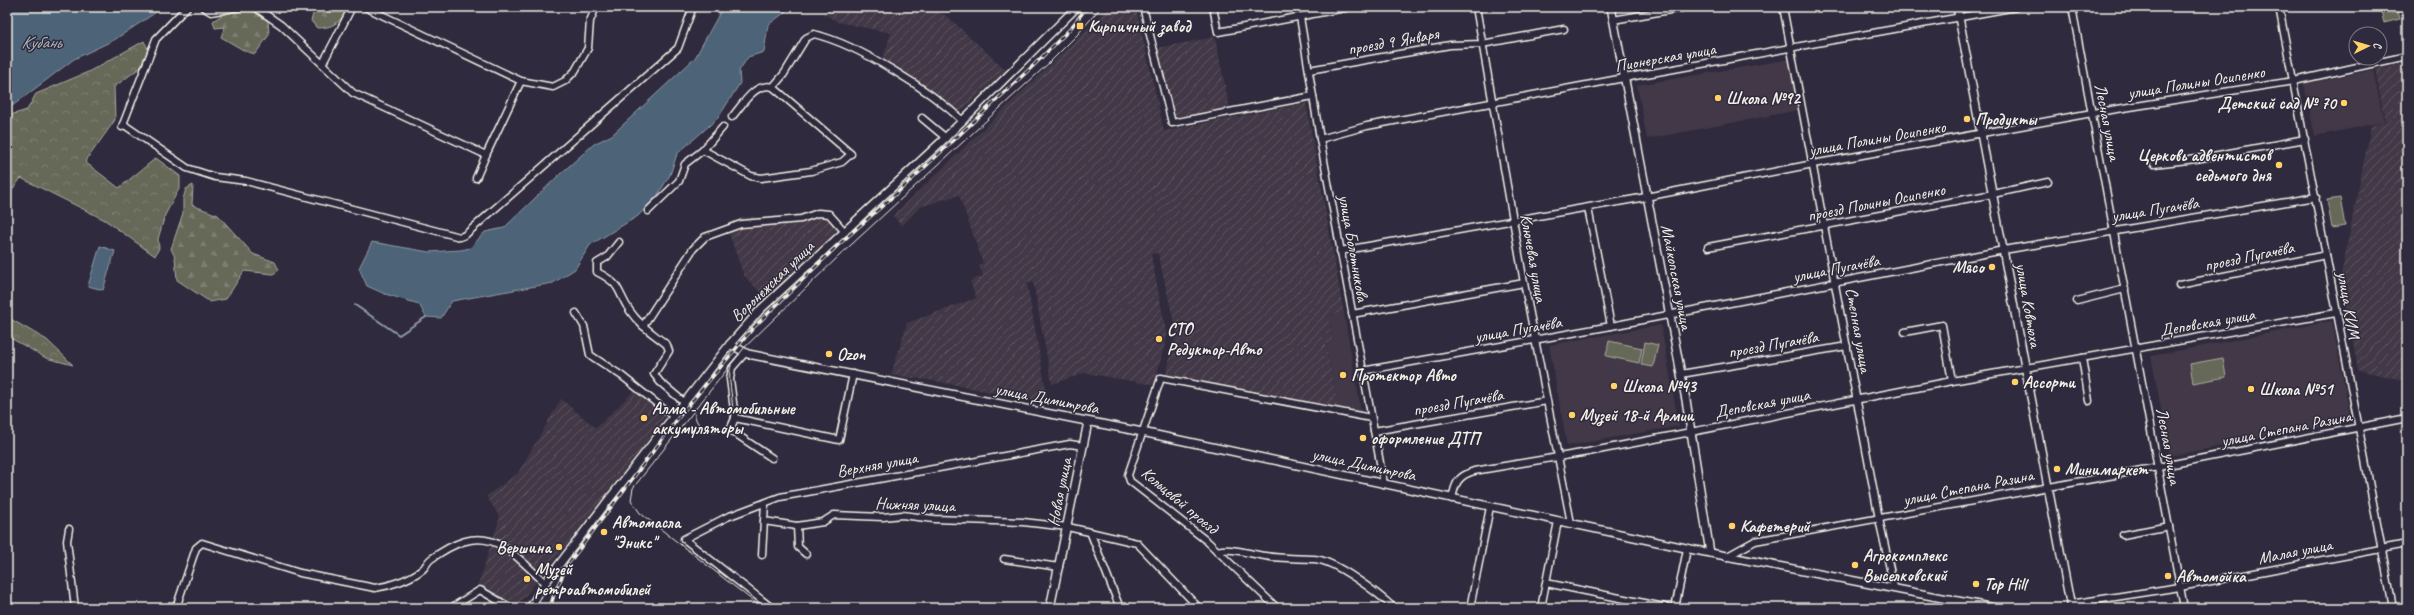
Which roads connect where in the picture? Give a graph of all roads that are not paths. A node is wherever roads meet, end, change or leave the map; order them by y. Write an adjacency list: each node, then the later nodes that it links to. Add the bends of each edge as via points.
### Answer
1 (187, 7): 8 (street, via 156,38 122,126 187,168 460,237 678,48)
2 (203, 7): 3 (street, via 211,12)
3 (239, 7)
4 (255, 7): 29 (street, via 281,25)
5 (352, 7): 29 (street)
6 (365, 7): 33 (street)
7 (596, 7): 33 (street, via 590,22 588,48 575,72 553,87)
8 (693, 7)
9 (1143, 7): 35 (street, via 1172,123)
10 (1213, 7): 22 (street, via 1218,32)
11 (1350, 7): 21 (street)
12 (1476, 7): 26 (street, Ключевая улица)
13 (1611, 7): 24 (street, Майкопская улица)
14 (1688, 7): 24 (street)
15 (1783, 7): 27 (street, Степная улица)
16 (1957, 7): 23 (street, улица Ковтюха)
17 (2016, 7): 23 (street, Пионерская улица)
18 (2072, 7): 37 (street, Лесная улица)
19 (2279, 7): 32 (street, улица КИМ)
20 (1074, 8): 40 (street, Воронежская улица)
21 (1341, 8): 22 (street)
22 (1300, 17): 30 (street, улица Болотникова)
23 (1959, 18): 27 (street, Пионерская улица); 42 (street, улица Ковтюха)
24 (1613, 20): 31 (street, Майкопская улица)
25 (1564, 29): 26 (street)
26 (1482, 44): 30 (street, проезд 9 Января, via 1450,45); 36 (street, Ключевая улица)
27 (1791, 49): 31 (street, Пионерская улица); 48 (street, Степная улица)
28 (2407, 56): 32 (street, улица Полины Осипенко)
29 (323, 63): 47 (street, via 353,92)
30 (1309, 70): 35 (street, улица Болотникова)
31 (1624, 78): 36 (street, Пионерская улица); 53 (street, Майкопская улица)
32 (2294, 80): 37 (street, улица Полины Осипенко); 45 (street, улица КИМ)
33 (521, 81): 47 (street)
34 (773, 87): 38 (street, via 766,85 757,88); 40 (street, via 806,38 814,34 858,50 947,106); 46 (street, via 851,154 842,162 811,171 761,178 751,176)
35 (1313, 96): 44 (street, улица Болотникова)
36 (1492, 103): 44 (street, Пионерская улица, via 1367,126); 57 (street, Ключевая улица)
37 (2092, 113): 42 (street, улица Полины Осипенко); 59 (street, Лесная улица)
38 (732, 117)
39 (922, 118): 43 (street)
40 (963, 121): 43 (street, Воронежская улица)
41 (723, 127): 46 (street)
42 (1982, 134): 48 (street, улица Полины Осипенко); 52 (street, улица Ковтюха)
43 (946, 138): 60 (street, Воронежская улица)
44 (1320, 139): 64 (street, улица Болотникова)
45 (2305, 139): 49 (street); 54 (street, улица КИМ)
46 (703, 150): 56 (street, via 685,164 679,181)
47 (486, 155): 50 (street)
48 (1812, 164): 53 (street, улица Полины Осипенко); 58 (street, Степная улица)
49 (2154, 164)
50 (476, 178)
51 (2048, 182): 52 (street, проезд Полины Осипенко)
52 (1993, 194): 58 (street, проезд Полины Осипенко); 63 (street, улица Ковтюха)
53 (1646, 197): 55 (street, улица Полины Осипенко); 74 (street, Майкопская улица)
54 (2316, 197): 59 (street, улица Пугачёва); 65 (street, улица КИМ)
55 (1588, 208): 57 (street, улица Полины Осипенко); 76 (street)
56 (648, 212)
57 (1513, 221): 64 (street, улица Полины Осипенко); 67 (street, Ключевая улица)
58 (1824, 226): 62 (street, проезд Полины Осипенко); 66 (street, Степная улица)
59 (2114, 230): 63 (street, улица Пугачёва); 69 (street, Лесная улица)
60 (845, 232): 75 (street, via 829,214 818,213 801,219 730,226 705,237 693,249); 79 (street, Воронежская улица, via 761,309)
61 (619, 242): 75 (street, via 607,257 597,263 597,272 615,283 630,311)
62 (1708, 247)
63 (2004, 250): 66 (street, улица Пугачёва); 84 (street, улица Ковтюха)
64 (1340, 251): 73 (street, улица Болотникова)
65 (2326, 255): 68 (street, проезд Пугачёва); 72 (street, улица КИМ)
66 (1836, 282): 74 (street, улица Пугачёва); 80 (street, Степная улица)
67 (1524, 284): 73 (street); 78 (street, Ключевая улица)
68 (2179, 285)
69 (2125, 289): 70 (street); 81 (street, Лесная улица)
70 (2076, 300)
71 (576, 313): 93 (street, via 584,326 590,355 622,376)
72 (2336, 313): 81 (street, Деповская улица); 98 (street, улица КИМ)
73 (1352, 314): 85 (street, улица Болотникова)
74 (1670, 314): 76 (street, улица Пугачёва); 87 (street, Майкопская улица)
75 (643, 326): 92 (street, via 667,345 670,351 654,374 656,378)
76 (1611, 326): 78 (street, улица Пугачёва)
77 (1905, 332): 88 (street, via 1942,325)
78 (1535, 340): 85 (street, улица Пугачёва); 90 (street, Ключевая улица)
79 (730, 344): 82 (street, улица Димитрова); 92 (street, Воронежская улица)
80 (1847, 346): 87 (street, проезд Пугачёва); 89 (street, Степная улица)
81 (2137, 349): 83 (street, Деповская улица); 105 (street, Лесная улица)
82 (745, 353): 86 (street, улица Димитрова); 94 (street, via 732,368 730,379)
83 (2082, 358): 84 (street, Деповская улица); 91 (street)
84 (2025, 368): 88 (street, Деповская улица); 107 (street, улица Ковтюха)
85 (1362, 371): 95 (street, улица Болотникова)
86 (852, 374): 94 (street, via 839,440); 97 (street, улица Димитрова)
87 (1681, 374): 101 (street, Майкопская улица)
88 (1952, 381): 89 (street, Деповская улица)
89 (1856, 399): 101 (street, Деповская улица); 111 (street, Степная улица)
90 (1547, 401): 99 (street, проезд Пугачёва); 103 (street, Ключевая улица)
91 (2089, 401)
92 (685, 403): 93 (street, Воронежская улица)
93 (674, 417): 131 (street, Воронежская улица)
94 (735, 418): 104 (street, via 730,430)
95 (1371, 418): 99 (street, улица Болотникова); 100 (street, Кольцевой проезд, via 1161,378)
96 (2407, 418): 98 (street, улица Степана Разина)
97 (1088, 422): 100 (street, улица Димитрова); 102 (street, Новая улица)
98 (2358, 428): 105 (street, улица Степана Разина); 122 (street, улица КИМ)
99 (1374, 431): 106 (street, улица Болотникова)
100 (1142, 432): 106 (street, улица Димитрова); 124 (street, Кольцевой проезд, via 1128,475 1130,481)
101 (1691, 432): 103 (street, Деповская улица); 126 (street, Майкопская улица)
102 (1084, 446): 109 (street, Верхняя улица, via 1070,444 808,491); 117 (street, Новая улица)
103 (1558, 457): 108 (street, Деповская улица, via 1464,474 1455,482); 114 (street, Ключевая улица)
104 (772, 458)
105 (2158, 467): 107 (street, улица Степана Разина); 116 (street, Лесная улица)
106 (1384, 484): 108 (street, улица Димитрова)
107 (2048, 486): 111 (street, улица Степана Разина); 136 (street, улица Ковтюха)
108 (1452, 498): 110 (street, улица Димитрова)
109 (765, 502): 112 (street); 142 (street, Верхняя улица, via 727,517 684,539)
110 (1490, 507): 113 (street, улица Димитрова); 148 (street)
111 (1879, 519): 128 (street, улица Степана Разина, via 1755,541); 133 (street, Степная улица)
112 (764, 521): 115 (street, Нижняя улица); 127 (street)
113 (1558, 521): 114 (street, улица Димитрова); 132 (street)
114 (1570, 523): 123 (street, улица Димитрова)
115 (796, 526): 117 (street, Нижняя улица, via 823,522 834,515 902,515); 125 (street, via 798,547)
116 (2169, 526): 120 (street); 134 (street, Лесная улица)
117 (1068, 527): 119 (street, Нижняя улица); 130 (street, Новая улица)
118 (69, 529): 137 (street, via 67,542)
119 (1091, 534): 144 (street); 145 (street, Нижняя улица, via 1137,543)
120 (2123, 535)
121 (2407, 544): 122 (street, Малая улица)
122 (2381, 548): 134 (street, Малая улица); 155 (street, улица КИМ)
123 (1687, 549): 126 (street, улица Димитрова); 151 (street)
124 (1217, 551): 146 (street); 147 (street, Кольцевой проезд, via 1225,548 1266,556 1315,559 1366,583)
125 (806, 554)
126 (1710, 554): 128 (street, улица Димитрова)
127 (762, 555)
128 (1726, 557): 133 (street, улица Димитрова)
129 (1004, 559): 130 (street)
130 (1059, 567): 143 (street, Новая улица)
131 (545, 583): 138 (street, via 501,544 483,539 456,544 429,560 413,575 375,588 300,573 202,543 196,548); 141 (street, Воронежская улица)
132 (1546, 583): 149 (street); 150 (street)
133 (1894, 587): 135 (street, улица Димитрова)
134 (2180, 587): 136 (street, Малая улица); 154 (street, Лесная улица)
135 (1950, 599): 152 (street); 153 (street, улица Димитрова)
136 (2070, 606)
137 (75, 607)
138 (176, 608)
139 (451, 608): 140 (street, via 480,590)
140 (511, 608)
141 (530, 608)
142 (772, 608)
143 (1050, 608)
144 (1120, 608)
145 (1199, 608)
146 (1277, 608)
147 (1394, 608)
148 (1470, 608)
149 (1541, 608)
150 (1669, 608)
151 (1674, 608)
152 (1948, 608)
153 (1994, 608)
154 (2184, 608)
155 (2393, 608)

